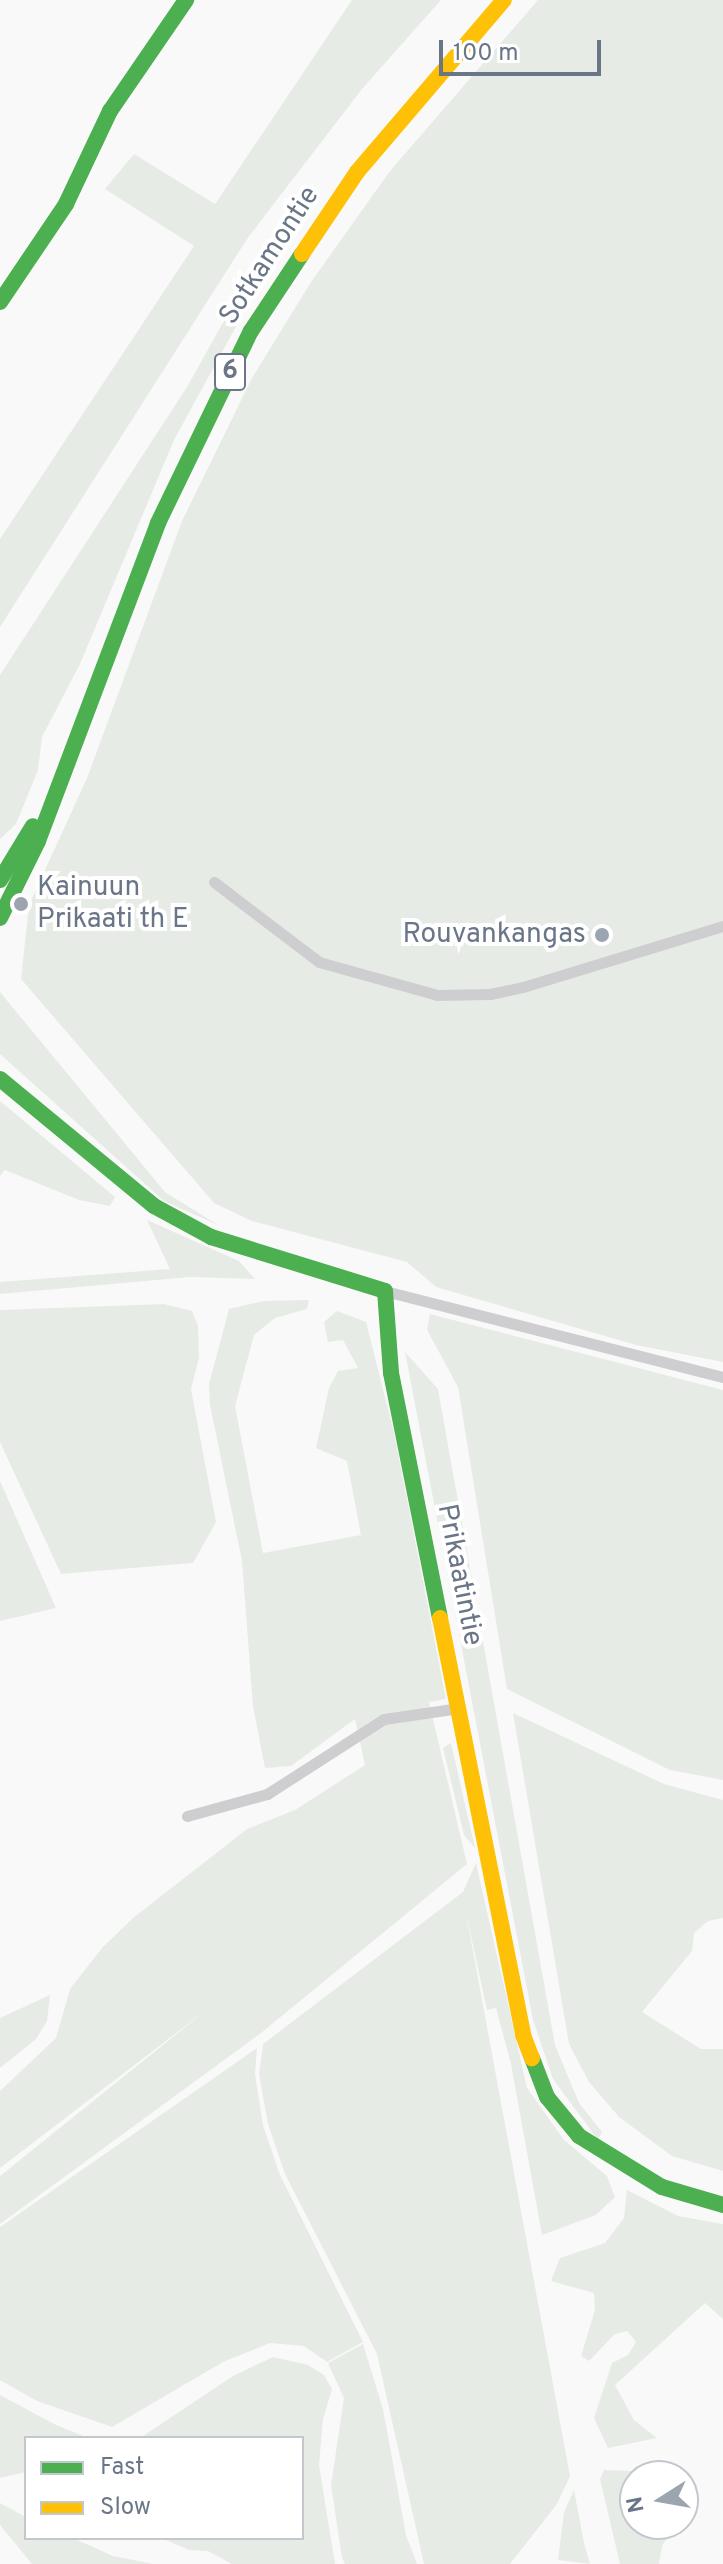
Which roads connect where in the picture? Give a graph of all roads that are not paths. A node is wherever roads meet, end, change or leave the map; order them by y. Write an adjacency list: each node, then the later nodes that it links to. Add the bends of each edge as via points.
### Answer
1 (186, 0): 3 (main road, via 110,111 66,204)
2 (504, 0): 4 (main road, Sotkamontie / 6, via 357,172 251,331 158,523)
3 (0, 302)
4 (50, 800): 5 (main road, Sotkamontie / 6); 7 (main road, Sotkamontie / 6, via 38,841)
5 (0, 880)
6 (214, 882): 8 (street, via 319,962 437,995 473,996 523,987)
7 (0, 918)
8 (723, 926)
9 (0, 1079): 10 (main road, via 154,1206 211,1237)
10 (385, 1291): 11 (street); 12 (main road, Prikaatintie, via 391,1373)
11 (723, 1377)
12 (459, 1708): 13 (street, via 384,1719 267,1794); 14 (main road, Prikaatintie, via 523,2035 547,2097 579,2136 622,2167 662,2187)
13 (187, 1816)
14 (723, 2205)

